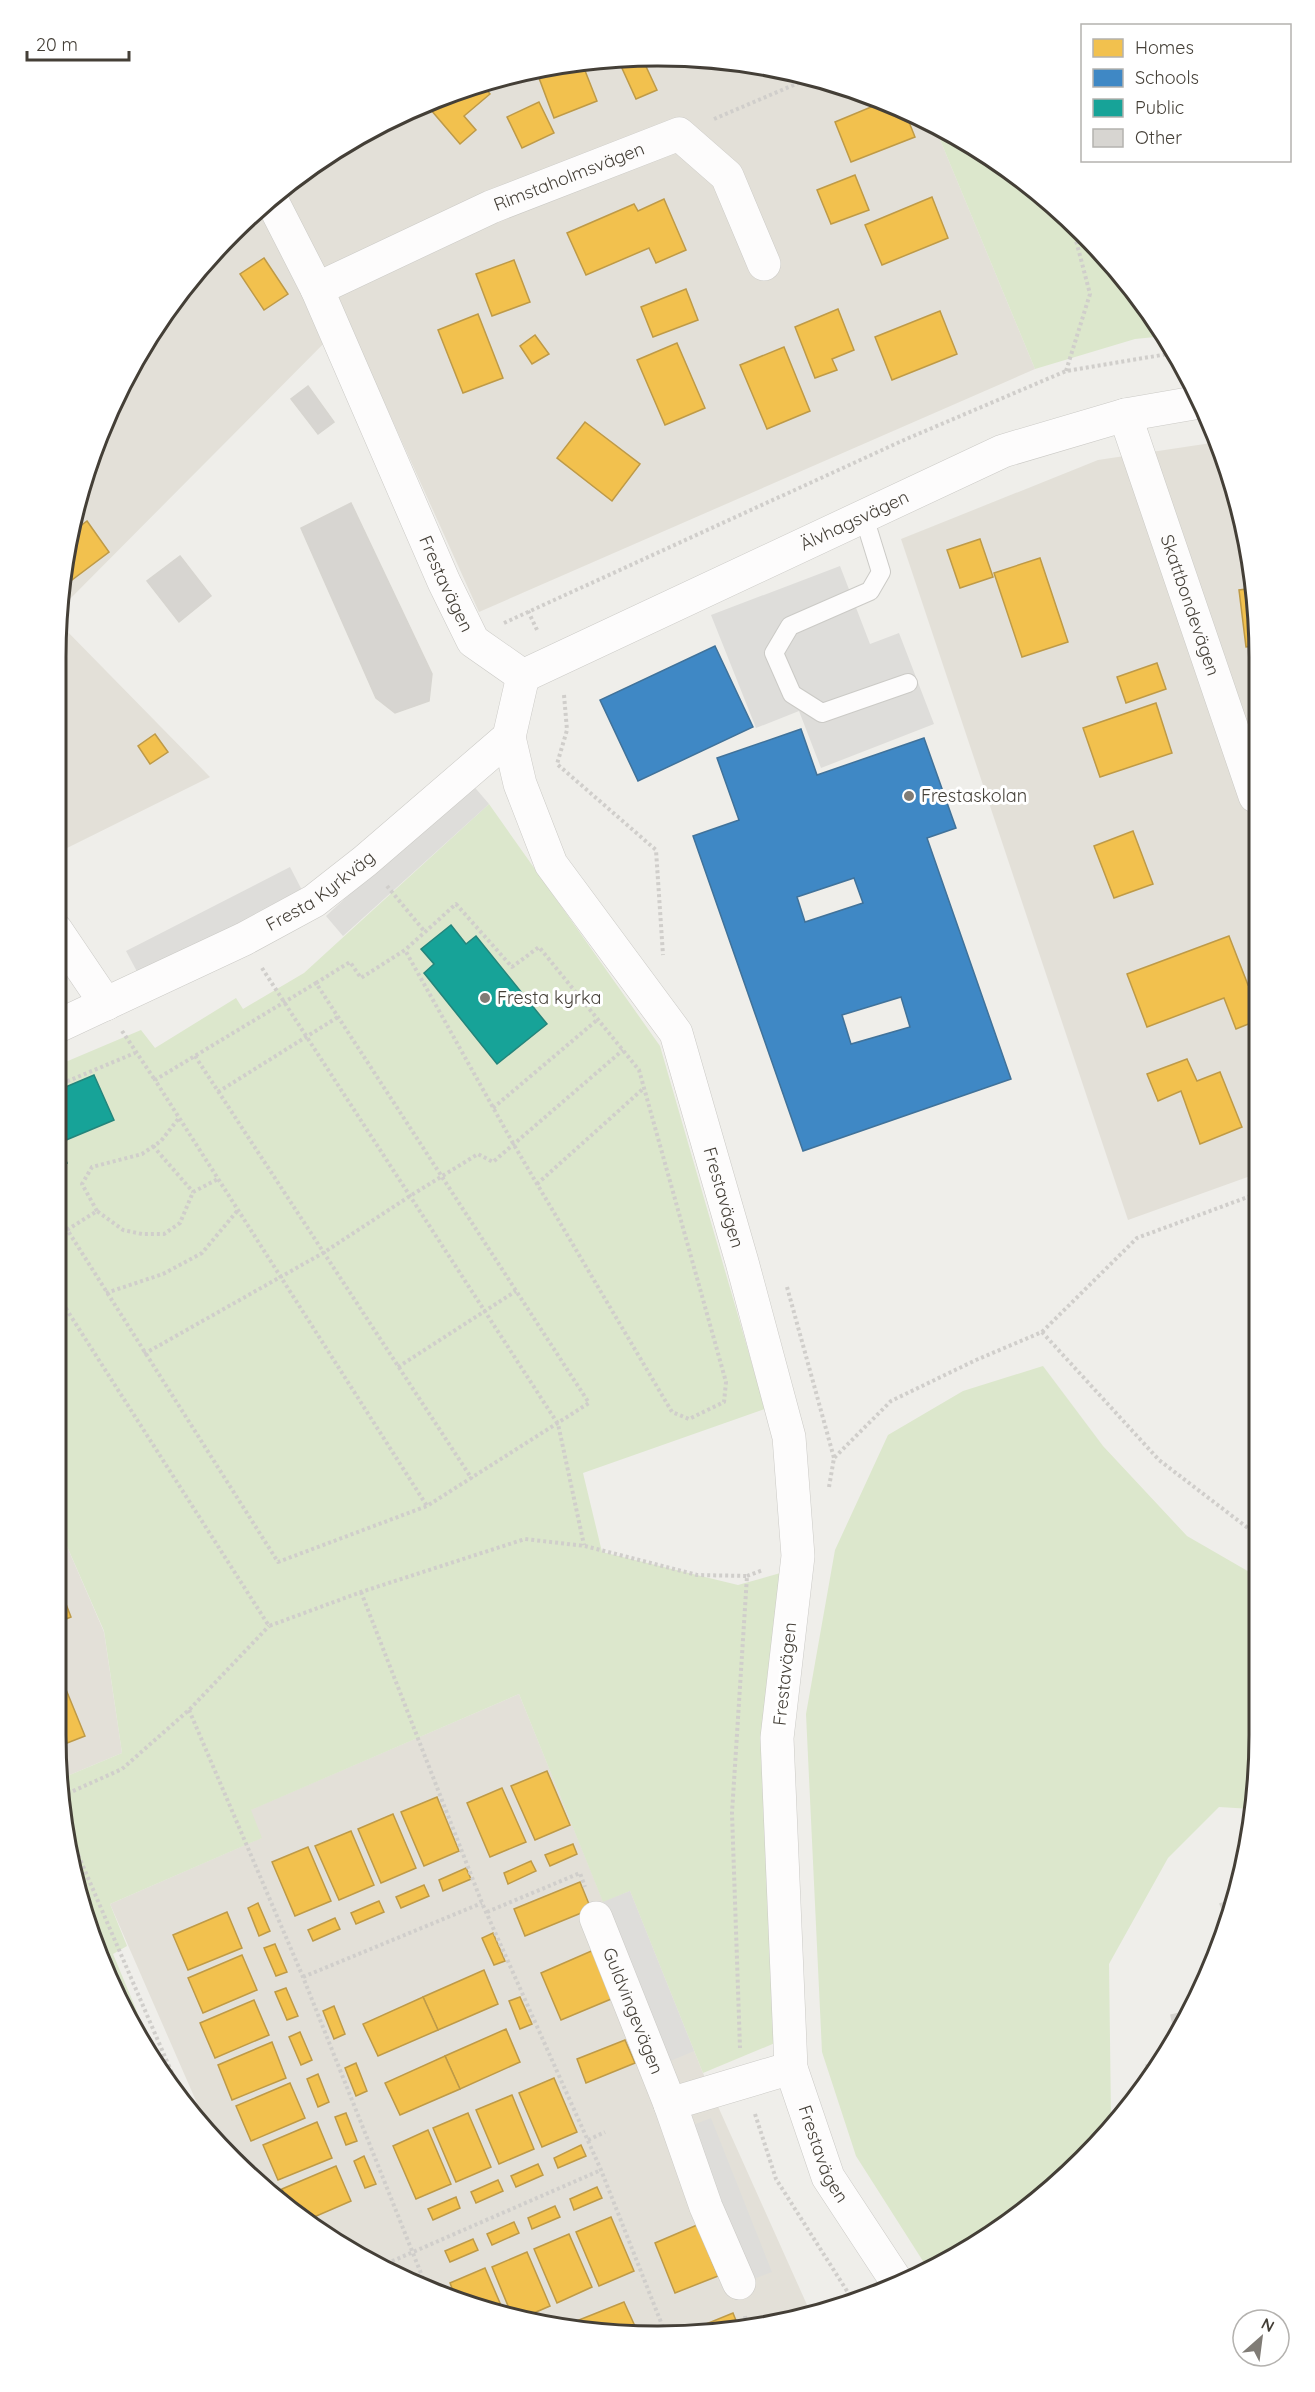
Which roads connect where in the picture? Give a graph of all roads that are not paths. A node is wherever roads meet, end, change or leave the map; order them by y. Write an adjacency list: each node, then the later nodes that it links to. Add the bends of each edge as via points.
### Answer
1 (275, 206): 3 (street, Frestavägen)
2 (764, 264): 3 (street, Rimstaholmsvägen, via 727,176 679,134 491,207)
3 (317, 289): 7 (street, Frestavägen, via 473,641)
4 (1191, 403): 5 (street, Älvhagsvägen)
5 (1125, 415): 6 (street, Älvhagsvägen, via 1003,451); 10 (street, Skattbondevägen)
6 (864, 517): 7 (street, Älvhagsvägen); 8 (lane, via 881,572 870,591 790,626 774,653 792,694 822,713)
7 (523, 676): 9 (street, Frestavägen)
8 (908, 683)
9 (509, 737): 12 (street, Fresta Kyrkväg, via 314,901); 15 (street, Frestavägen, via 520,784 551,864 676,1033 789,1437 798,1556 777,1738)
10 (1249, 778)
11 (66, 945): 12 (street)
12 (106, 1004): 13 (street, Fresta Kyrkväg)
13 (66, 1022)
14 (596, 1918): 16 (street, Guldvingevägen)
15 (791, 2068): 16 (street); 17 (street, Frestavägen, via 828,2177)
16 (670, 2104): 18 (street, Guldvingevägen, via 706,2206)
17 (894, 2277)
18 (739, 2283)

